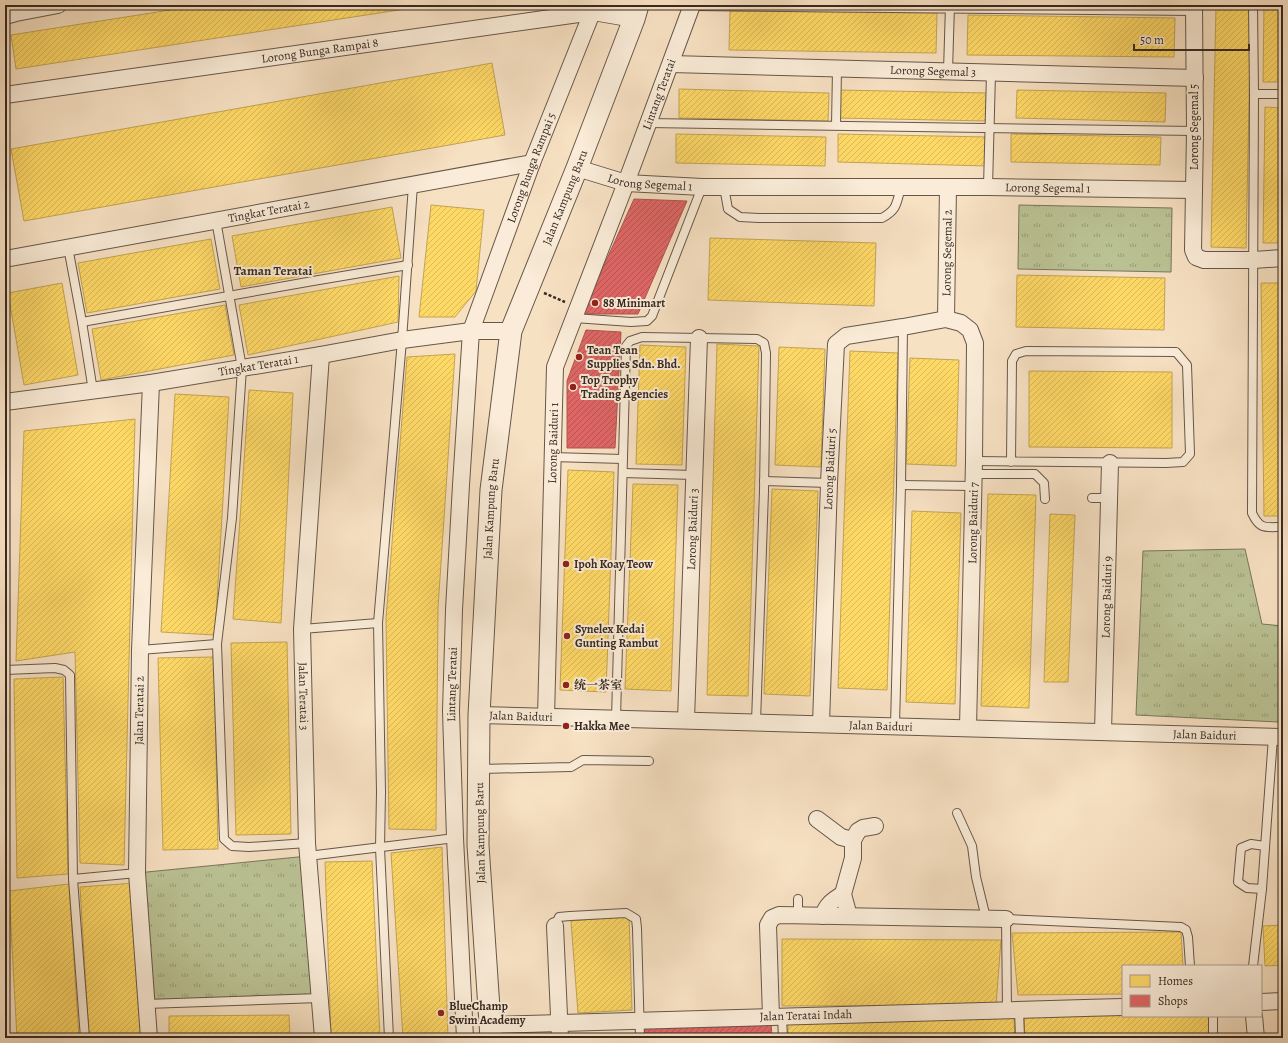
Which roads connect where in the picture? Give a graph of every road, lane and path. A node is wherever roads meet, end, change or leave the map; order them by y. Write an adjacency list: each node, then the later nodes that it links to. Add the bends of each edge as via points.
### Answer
1 (58, 5): 8 (street)
2 (692, 5): 4 (lane); 9 (street, Lintang Teratai)
3 (1253, 5): 14 (lane)
4 (950, 7): 6 (lane); 11 (lane)
5 (594, 8): 7 (street, Lorong Bunga Rampai 8); 16 (street, Lorong Bunga Rampai 8); 21 (street, Lorong Bunga Rampai 5)
6 (1194, 8): 13 (street, Lorong Segemal 5)
7 (636, 12): 22 (street, Jalan Kampung Baru)
8 (5, 16)
9 (671, 64): 10 (street, Lorong Segemal 3); 17 (street, Lintang Teratai)
10 (837, 69): 11 (street, Lorong Segemal 3); 18 (lane)
11 (948, 71): 12 (street, Lorong Segemal 3)
12 (991, 73): 13 (street, Lorong Segemal 3); 19 (lane)
13 (1195, 78): 20 (street, Lorong Segemal 5)
14 (1254, 94): 15 (lane); 35 (lane)
15 (1283, 94)
16 (5, 95)
17 (648, 123): 18 (lane); 23 (street, Lintang Teratai)
18 (836, 125): 19 (lane)
19 (990, 127): 20 (lane); 28 (lane)
20 (1195, 131): 30 (street, Lorong Segemal 5)
21 (532, 162): 24 (street, Tingkat Teratai 2); 44 (street, Lorong Bunga Rampai 5)
22 (577, 168): 23 (street, Lorong Segemal 1); 37 (street, Jalan Kampung Baru)
23 (626, 183): 25 (street, Lorong Segemal 1); 39 (street, Lorong Baiduri 1)
24 (413, 185): 31 (street, Tingkat Teratai 2); 36 (lane)
25 (702, 187): 29 (street, Lorong Segemal 1); 39 (lane, via 652,316 647,321 631,322)
26 (900, 187): 27 (street, Lorong Segemal 1); 29 (street, Lorong Segemal 1); 29 (lane, via 896,207 882,218 740,217 728,209)
27 (948, 187): 28 (street, Lorong Segemal 1); 40 (street, Lorong Segemal 2)
28 (988, 187): 30 (street, Lorong Segemal 1)
29 (724, 188)
30 (1194, 190): 35 (street, Lorong Segemal 5, via 1192,250 1196,258)
31 (216, 220): 32 (street, Tingkat Teratai 2); 38 (lane)
32 (68, 247): 34 (street, Tingkat Teratai 2); 41 (lane)
33 (1283, 258): 35 (street)
34 (5, 259)
35 (1254, 260): 66 (lane, via 1252,513 1257,523 1266,528)
36 (408, 265): 38 (lane); 47 (lane)
37 (529, 287): 39 (path); 45 (street, Jalan Kampung Baru)
38 (230, 296): 41 (lane); 49 (lane)
39 (576, 312): 53 (street, Lorong Baiduri 1, via 555,367)
40 (946, 319): 42 (street, Lorong Baiduri 5); 43 (street, Lorong Baiduri 5)
41 (82, 322): 51 (lane)
42 (961, 323): 58 (street, Lorong Baiduri 7, via 970,330 976,343)
43 (902, 327): 61 (street, Lorong Baiduri 5, via 846,336 836,344); 62 (lane)
44 (471, 331): 45 (street, Tingkat Teratai 1); 47 (street, Tingkat Teratai 1); 87 (street, Lintang Teratai, via 453,633 451,711)
45 (511, 331): 72 (street, Jalan Kampung Baru, via 491,490)
46 (698, 338): 54 (lane, via 642,337 630,341 626,346); 59 (street, Lorong Baiduri 3); 60 (lane, via 757,339 764,343)
47 (402, 340): 48 (street, Tingkat Teratai 1); 67 (lane)
48 (321, 355): 49 (street, Tingkat Teratai 1); 68 (street, Jalan Teratai 3)
49 (242, 368): 50 (street, Tingkat Teratai 1); 69 (lane, via 232,518)
50 (152, 383): 51 (street, Tingkat Teratai 1); 70 (street, Jalan Teratai 2)
51 (93, 391): 52 (street, Tingkat Teratai 1)
52 (5, 402)
53 (552, 457): 54 (lane); 73 (street, Lorong Baiduri 1)
54 (623, 459): 57 (lane)
55 (1011, 462): 56 (lane); 56 (lane, via 1012,361 1016,354 1026,351 1176,352 1187,365 1190,454 1183,462); 58 (lane)
56 (1110, 463): 64 (street, Lorong Baiduri 9)
57 (623, 473): 59 (lane); 74 (lane)
58 (974, 474): 62 (lane); 65 (lane, via 1035,474 1044,483); 79 (street, Lorong Baiduri 7)
59 (694, 475): 75 (street, Lorong Baiduri 3)
60 (764, 481): 61 (lane); 76 (lane)
61 (829, 483): 77 (street, Lorong Baiduri 5)
62 (901, 485): 78 (lane)
63 (1092, 498): 64 (lane)
64 (1110, 498): 80 (street, Lorong Baiduri 9)
65 (1045, 499)
66 (1283, 527)
67 (378, 623): 68 (lane); 90 (lane)
68 (302, 629): 91 (street, Jalan Teratai 3)
69 (216, 644): 70 (lane); 91 (lane, via 224,839 232,846)
70 (140, 650): 92 (street, Jalan Teratai 2)
71 (5, 670): 93 (lane, via 55,668 70,675)
72 (479, 715): 73 (street, Jalan Baiduri); 83 (street, Jalan Kampung Baru)
73 (546, 716): 74 (street, Jalan Baiduri)
74 (616, 719): 75 (street, Jalan Baiduri)
75 (686, 720): 76 (street, Jalan Baiduri)
76 (756, 722): 77 (street, Jalan Baiduri)
77 (821, 724): 78 (street, Jalan Baiduri)
78 (895, 726): 79 (street, Jalan Baiduri)
79 (968, 728): 80 (street, Jalan Baiduri)
80 (1103, 732): 81 (street, Jalan Baiduri)
81 (1278, 737): 89 (lane)
82 (648, 761): 83 (lane, via 583,760 571,767)
83 (479, 770): 116 (street, Jalan Kampung Baru, via 478,845)
84 (957, 813): 100 (lane, via 972,846)
85 (817, 819): 88 (street, via 841,837)
86 (875, 826): 88 (street, via 858,831)
87 (455, 838): 90 (lane); 121 (street, Lintang Teratai)
88 (853, 840): 95 (street, via 853,858)
89 (1265, 846): 94 (lane); 94 (lane, via 1251,844 1241,848 1238,882 1247,888)
90 (380, 848): 91 (lane); 120 (lane)
91 (308, 849): 105 (street, Jalan Teratai 3)
92 (137, 873): 93 (lane); 108 (street, Jalan Teratai 2)
93 (73, 879): 117 (lane)
94 (1262, 889): 104 (lane)
95 (843, 894): 98 (street, via 825,908); 99 (street)
96 (798, 899): 97 (lane)
97 (798, 915): 98 (street); 111 (street, via 779,915 772,918 768,925)
98 (823, 916): 99 (street)
99 (849, 916): 100 (street)
100 (986, 918): 101 (street)
101 (1006, 919): 103 (lane, via 1181,927 1186,930 1188,937); 110 (lane)
102 (555, 926): 114 (lane, via 559,917 570,916 626,913 636,919); 115 (street)
103 (1190, 965)
104 (1253, 965)
105 (320, 998): 108 (lane); 119 (street, Jalan Teratai 3)
106 (1283, 1001): 107 (street)
107 (1262, 1002)
108 (146, 1004): 118 (street, Jalan Teratai 2)
109 (1122, 1007): 110 (street, Jalan Teratai Indah)
110 (1013, 1010): 111 (street, Jalan Teratai Indah); 124 (lane)
111 (777, 1017): 114 (street, Jalan Teratai Indah); 123 (lane)
112 (1213, 1017): 125 (lane)
113 (1254, 1017): 126 (street)
114 (640, 1020): 115 (street, Jalan Teratai Indah); 122 (lane)
115 (559, 1030): 116 (street, Jalan Teratai Indah)
116 (490, 1032)
117 (85, 1038)
118 (149, 1038)
119 (323, 1038)
120 (389, 1038)
121 (466, 1038)
122 (640, 1038)
123 (783, 1038)
124 (1020, 1038)
125 (1213, 1038)
126 (1256, 1038)

